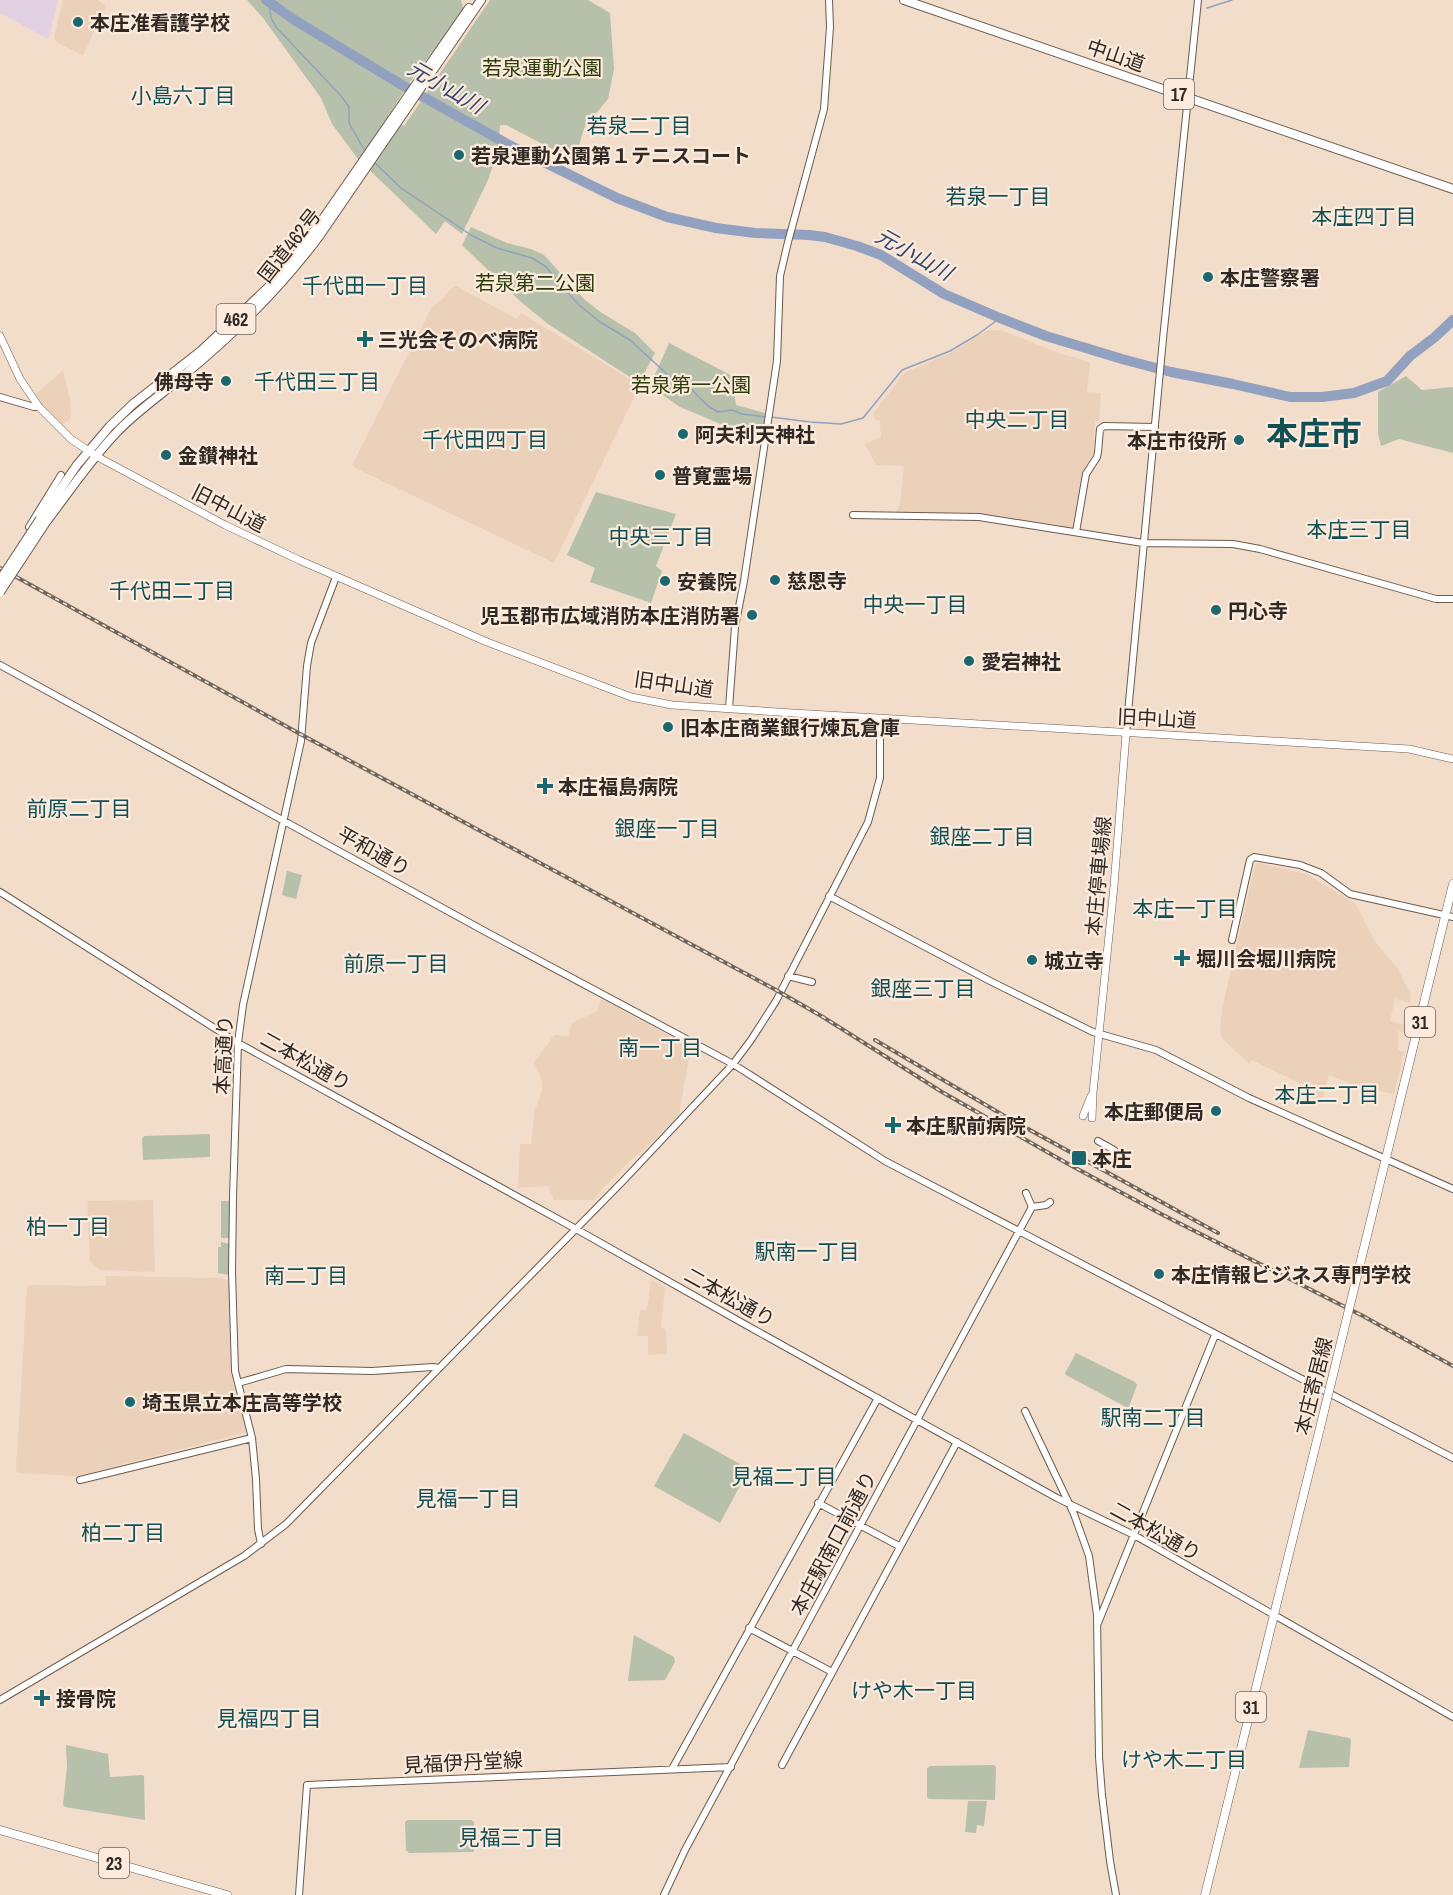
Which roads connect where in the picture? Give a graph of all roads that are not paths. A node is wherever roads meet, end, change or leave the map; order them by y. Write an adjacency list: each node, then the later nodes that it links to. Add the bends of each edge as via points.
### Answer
1 (474, 0): 6 (highway, 国道462号 / 462)
2 (481, 0): 6 (highway, 国道462号 / 462)
3 (829, 0): 25 (street, via 824,109 780,276 777,361 735,627)
4 (904, 0): 7 (highway, 中山道 / 17)
5 (1198, 0): 7 (street)
6 (418, 87): 13 (highway, 国道462号 / 462, via 363,167 276,280 201,351 133,404 110,426)
7 (1188, 98): 8 (highway, 中山道 / 17); 12 (street)
8 (1453, 189)
9 (0, 336): 11 (main road, 旧中山道, via 20,379)
10 (0, 397): 11 (street)
11 (39, 407): 13 (main road, 旧中山道)
12 (1155, 427): 18 (street, via 1100,429 1097,457 1086,474); 19 (street)
13 (92, 454): 16 (highway, 国道462号 / 462); 20 (main road, 旧中山道, via 225,525)
14 (61, 475): 17 (street)
15 (853, 515): 18 (street, via 979,517)
16 (43, 520): 21 (highway, 国道462号 / 462, bridge); 22 (highway, 国道462号 / 462, bridge)
17 (28, 527)
18 (1076, 532): 19 (street)
19 (1143, 543): 23 (street, via 1233,544 1393,588); 27 (street)
20 (336, 577): 25 (main road, 旧中山道, via 487,642 631,697 665,704); 29 (street, 本高通り, via 311,643 301,741)
21 (0, 580)
22 (0, 592)
23 (1453, 599)
24 (0, 665): 29 (street, 平和通り)
25 (729, 708): 26 (main road, 旧中山道)
26 (880, 719): 27 (main road, 旧中山道); 32 (street, via 878,791 868,822)
27 (1126, 734): 28 (main road, 旧中山道, via 1402,749); 37 (main road, 本庄停車場線)
28 (1453, 759)
29 (283, 820): 38 (street, 本高通り); 39 (street, 平和通り)
30 (1453, 885): 33 (main road, 本庄寄居線 / 31)
31 (0, 892): 38 (street, 二本松通り)
32 (829, 896): 35 (street); 37 (street)
33 (1449, 916): 34 (street, via 1350,894 1322,873 1254,857); 45 (main road, 本庄寄居線 / 31)
34 (1232, 940)
35 (793, 968): 36 (street); 36 (street, via 812,982)
36 (788, 976): 39 (street, via 752,1040)
37 (1099, 1034): 40 (main road, 本庄停車場線); 45 (street, via 1156,1050 1249,1098)
38 (238, 1043): 50 (street, 二本松通り); 54 (street, 本高通り, via 232,1272)
39 (733, 1064): 50 (street); 51 (street, 平和通り, via 885,1161)
40 (1093, 1093): 41 (main road); 42 (main road)
41 (1083, 1116)
42 (1092, 1118)
43 (1098, 1141): 44 (street)
44 (1114, 1150)
45 (1386, 1160): 46 (street); 68 (main road, 本庄寄居線 / 31, bridge)
46 (1453, 1189)
47 (1026, 1193): 49 (street)
48 (1050, 1202): 49 (street)
49 (1032, 1207): 51 (street, 本庄駅南口前通り)
50 (576, 1229): 53 (street); 55 (street, 二本松通り)
51 (1019, 1232): 52 (street, 平和通り); 57 (street, 本庄駅南口前通り)
52 (1215, 1335): 60 (street, 平和通り); 65 (street)
53 (439, 1368): 54 (street, via 286,1369); 66 (street, via 301,1510)
54 (238, 1383): 58 (street, 本高通り)
55 (878, 1398): 57 (street, 二本松通り); 62 (street)
56 (1025, 1411): 63 (street)
57 (918, 1421): 59 (street, 二本松通り); 64 (street, 本庄駅南口前通り)
58 (252, 1438): 61 (street); 66 (street, 本高通り)
59 (957, 1442): 63 (street, 二本松通り); 67 (street)
60 (1453, 1458)
61 (80, 1480)
62 (818, 1503): 64 (street); 70 (street)
63 (1068, 1504): 65 (street, 二本松通り); 69 (street, via 1089,1556)
64 (859, 1525): 67 (street); 71 (street, 本庄駅南口前通り)
65 (1134, 1535): 68 (street, 二本松通り); 69 (street)
66 (261, 1544): 73 (street)
67 (899, 1546): 72 (street)
68 (1274, 1615): 74 (street, 二本松通り); 83 (main road, 本庄寄居線 / 31)
69 (1097, 1625): 82 (street, via 1100,1767)
70 (749, 1628): 71 (street); 77 (street)
71 (793, 1652): 72 (street); 76 (street, 本庄駅南口前通り)
72 (832, 1672): 75 (street)
73 (0, 1700)
74 (1453, 1717)
75 (782, 1765)
76 (731, 1767): 77 (street, 見福伊丹堂線); 81 (street, 本庄駅南口前通り)
77 (672, 1769): 80 (street, 見福伊丹堂線, via 307,1785)
78 (0, 1830): 79 (main road, 23)
79 (227, 1895)
80 (299, 1895)
81 (664, 1895)
82 (1116, 1895)
83 (1205, 1895)

